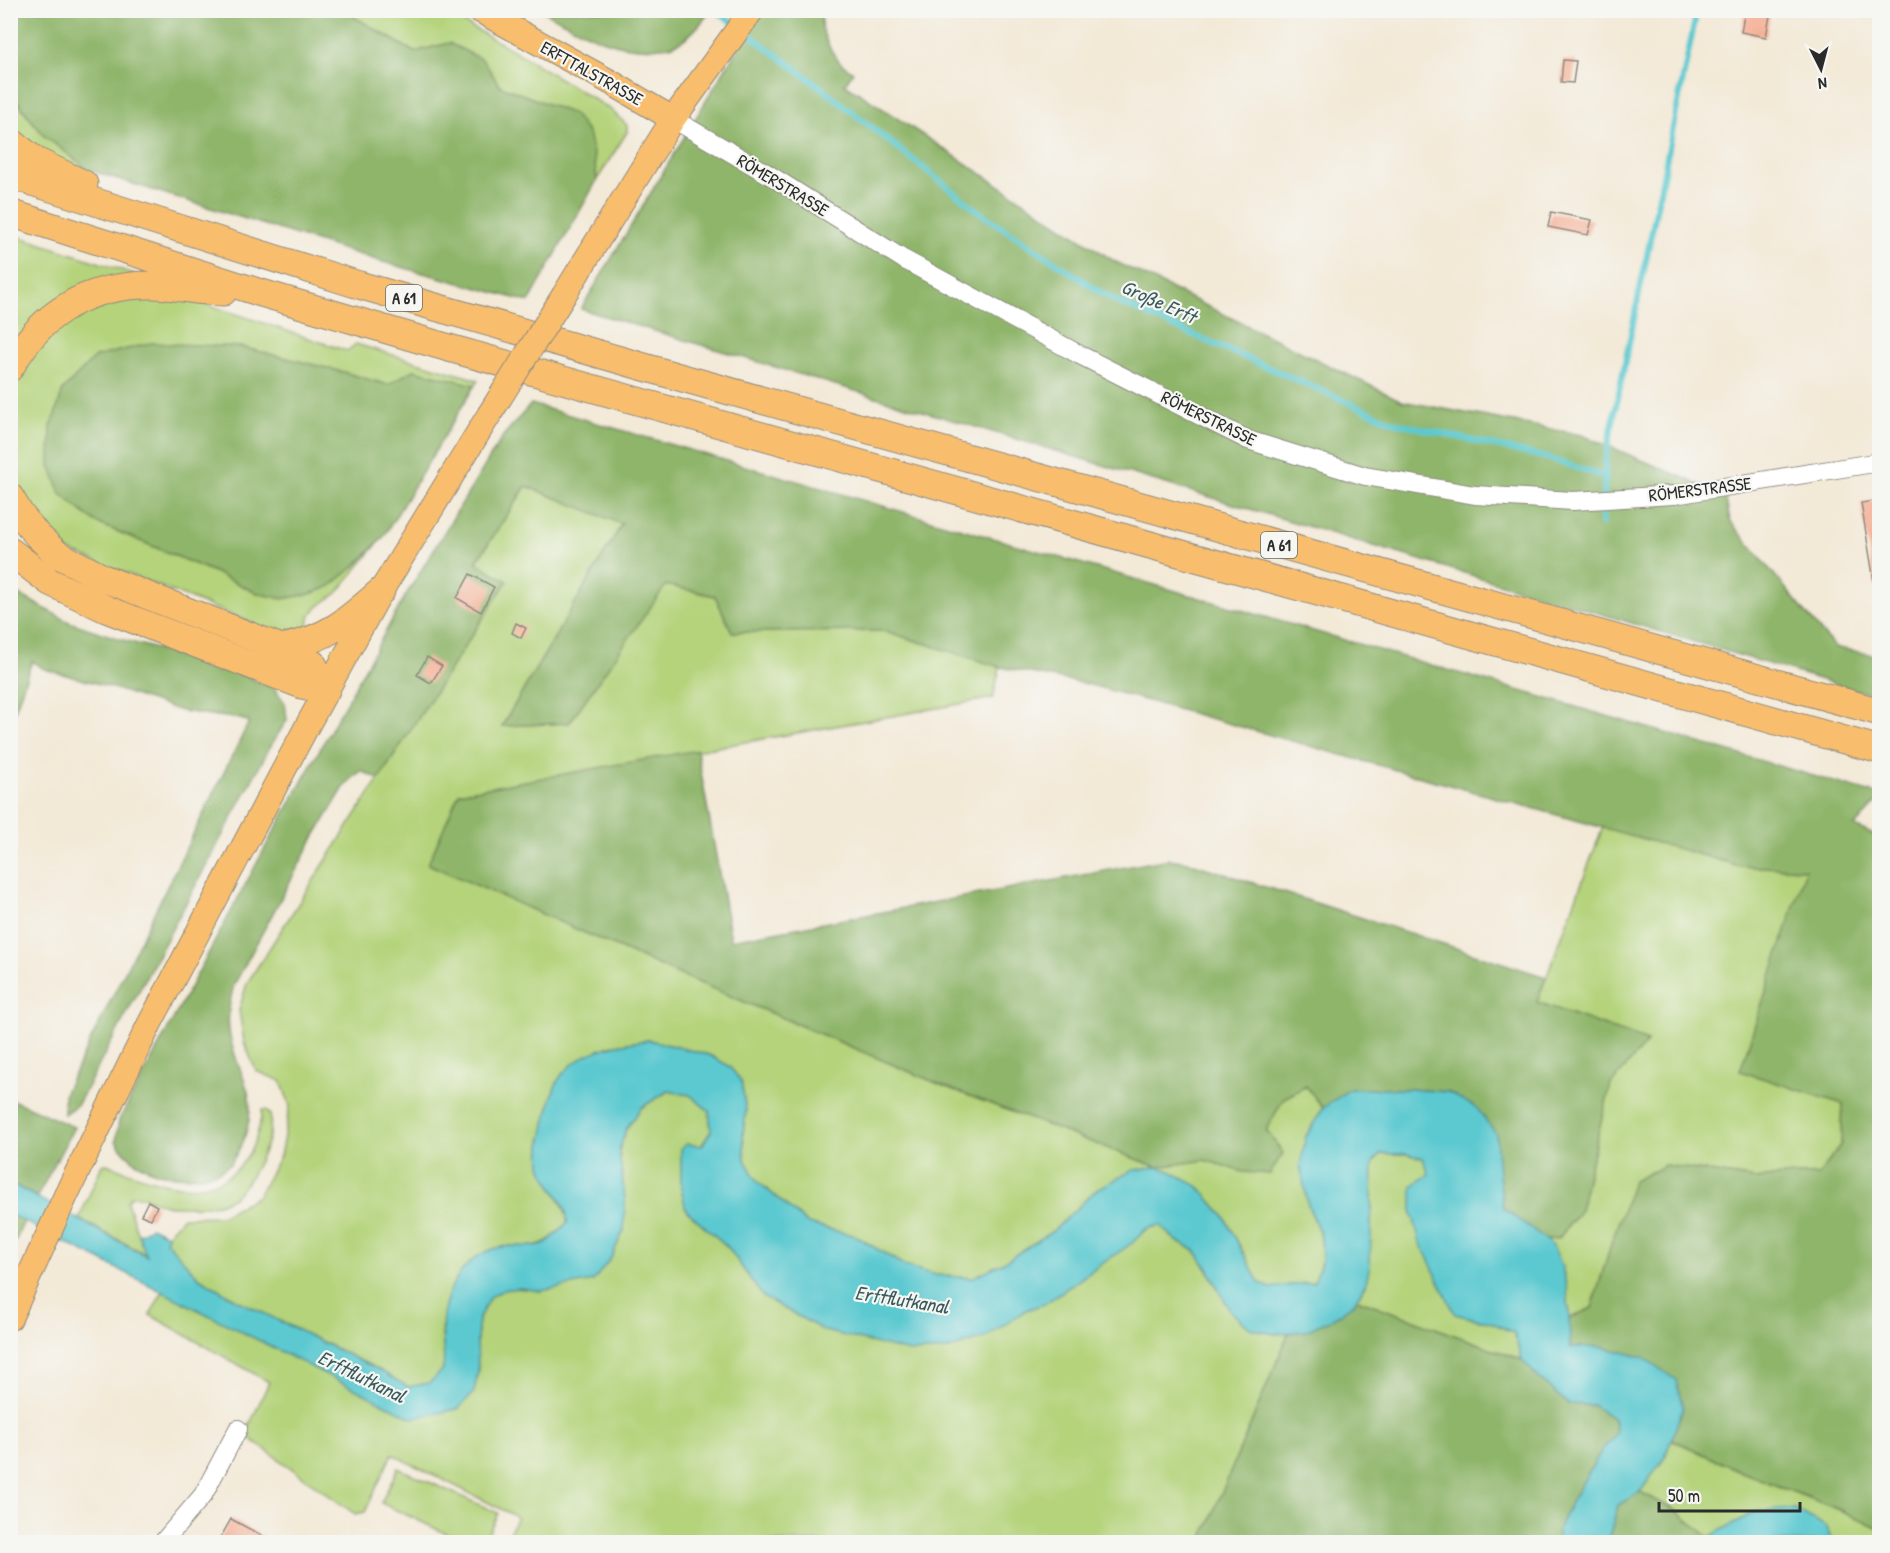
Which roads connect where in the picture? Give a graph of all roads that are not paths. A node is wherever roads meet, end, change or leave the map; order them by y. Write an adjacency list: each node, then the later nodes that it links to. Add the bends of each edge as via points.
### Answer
1 (479, 10): 3 (main road, ERFTTALSTRASSE)
2 (749, 14): 3 (main road)
3 (673, 119): 10 (street, RÖMERSTRASSE, via 903,259 1080,355 1248,440 1365,476 1475,495 1573,501 1674,495); 13 (main road, bridge)
4 (10, 141): 7 (highway, via 36,161)
5 (10, 175): 7 (highway, A 61)
6 (10, 213): 8 (highway, A 61)
7 (131, 213): 16 (highway, A 61, via 359,285 679,377)
8 (258, 292): 9 (highway, via 212,292 155,285 103,290 75,301 51,318 34,333); 17 (highway, A 61)
9 (10, 368)
10 (1880, 462)
11 (10, 497): 14 (highway, via 37,536 57,554 103,578)
12 (10, 551): 15 (highway, via 50,582 106,609 294,682)
13 (381, 591): 14 (highway, via 333,630 302,644); 15 (main road)
14 (281, 648): 15 (highway, via 313,664)
15 (326, 690): 18 (main road, via 150,1023)
16 (1880, 712)
17 (1880, 750)
18 (10, 1318)
19 (238, 1428): 20 (street, via 203,1495)
20 (163, 1542)

